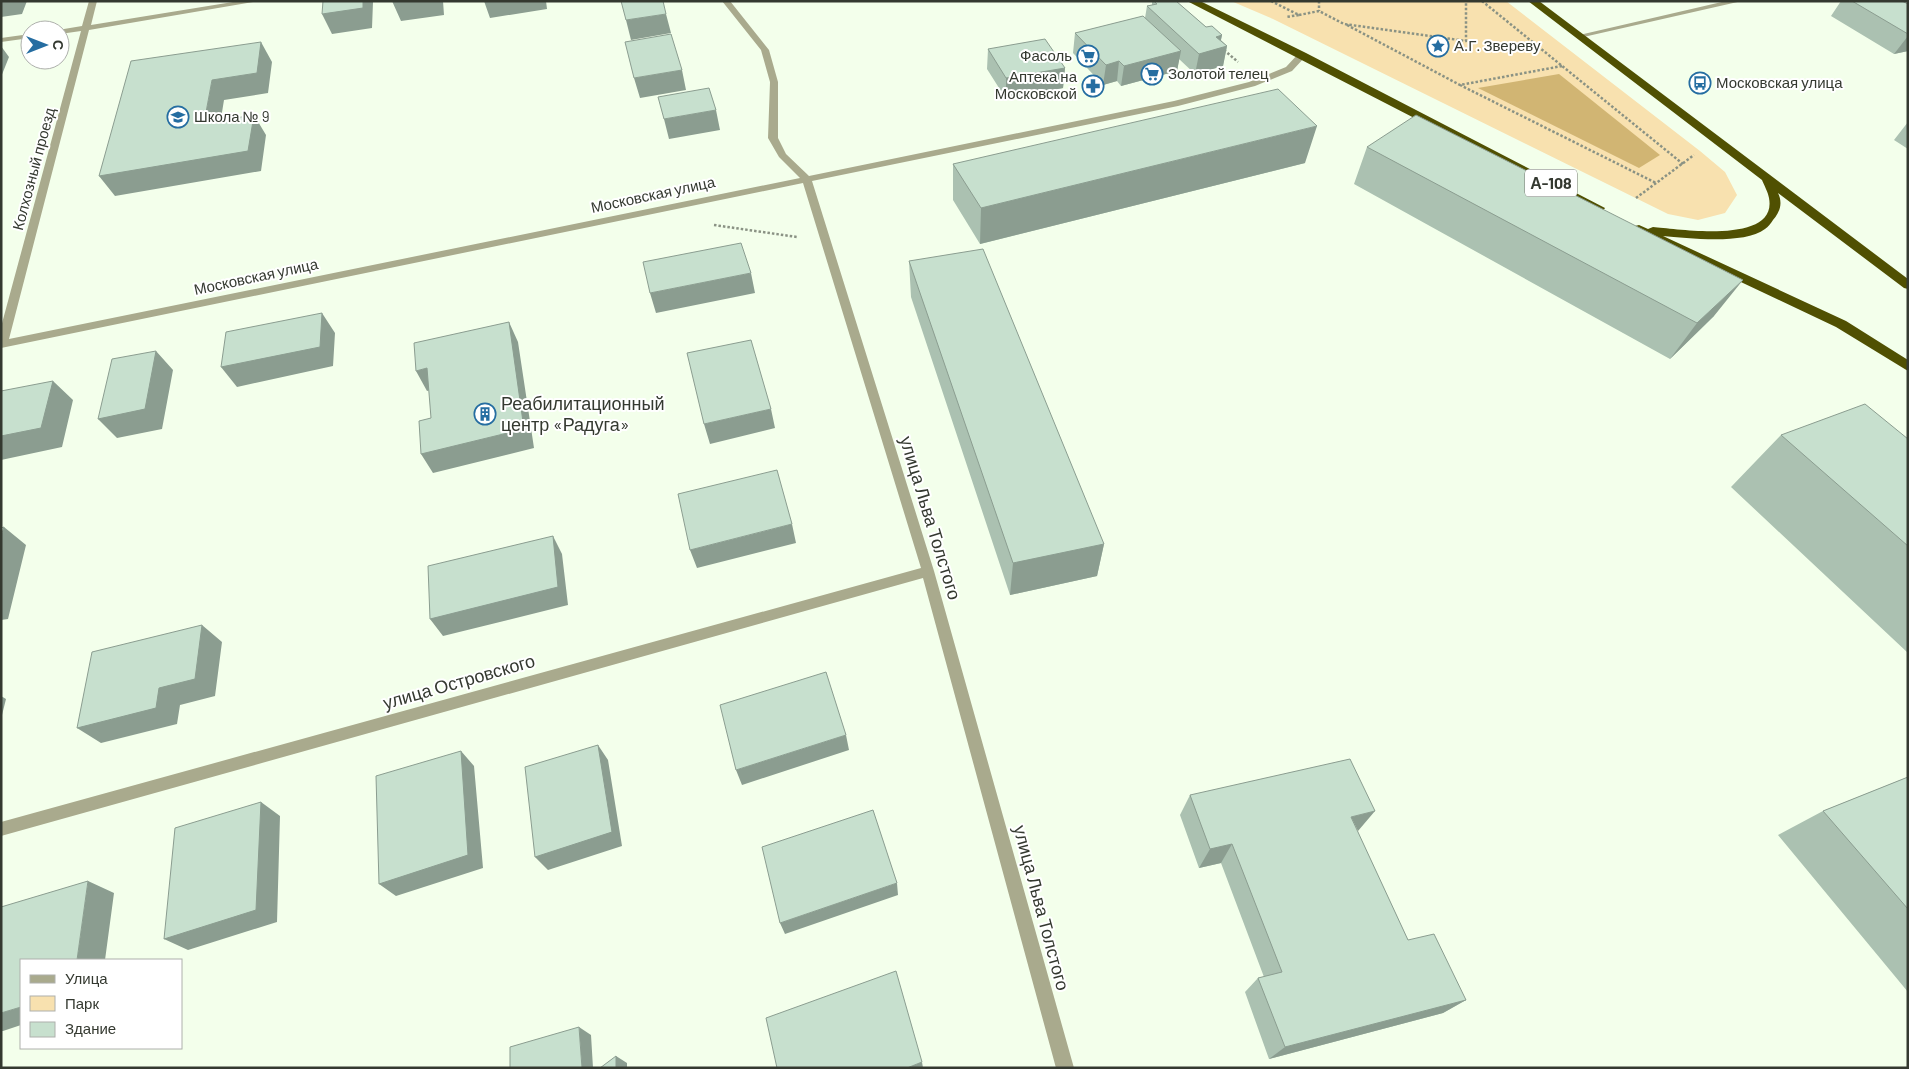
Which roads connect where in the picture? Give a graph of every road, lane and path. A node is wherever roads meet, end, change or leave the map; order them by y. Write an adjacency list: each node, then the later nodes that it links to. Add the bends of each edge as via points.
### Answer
1 (93, 1): 15 (street, Колхозный проезд)
2 (255, 1): 15 (street)
3 (726, 1): 26 (street, улица Льва Толстого, via 764,50 774,82 773,138 782,155)
4 (1192, 1): 20 (highway, А-108)
5 (1271, 1): 12 (path)
6 (1318, 1): 11 (path)
7 (1466, 1): 14 (path, via 1466,41)
8 (1482, 1): 21 (path)
9 (1533, 1): 17 (highway)
10 (1738, 1): 17 (street)
11 (1319, 11): 12 (path); 14 (path)
12 (1299, 16): 13 (path)
13 (1281, 18)
14 (1344, 24): 22 (path)
15 (87, 28): 16 (street); 35 (street, Колхозный проезд)
16 (70, 31)
17 (1579, 36): 25 (highway)
18 (20, 37): 19 (street)
19 (1, 40)
20 (1302, 55): 26 (street, Московская улица, via 1289,69 1252,84 1175,104); 29 (highway, А-108)
21 (1562, 66): 22 (path); 24 (path)
22 (1460, 85): 27 (path)
23 (1700, 151): 24 (path)
24 (1683, 164): 27 (path)
25 (1766, 178): 32 (highway, via 1775,198 1774,212 1761,227 1741,234 1702,235); 34 (highway)
26 (807, 179): 33 (street, улица Льва Толстого); 35 (street, Московская улица)
27 (1656, 183): 28 (path)
28 (1636, 198)
29 (1612, 215)
30 (1627, 222): 32 (highway)
31 (707, 224): 33 (path)
32 (1641, 230): 36 (highway, via 1841,324)
33 (825, 240): 37 (street, улица Льва Толстого)
34 (1908, 285)
35 (2, 344)
36 (1908, 366)
37 (928, 571): 38 (street, улица Островского); 39 (street, улица Льва Толстого)
38 (1, 829)
39 (1066, 1068)

